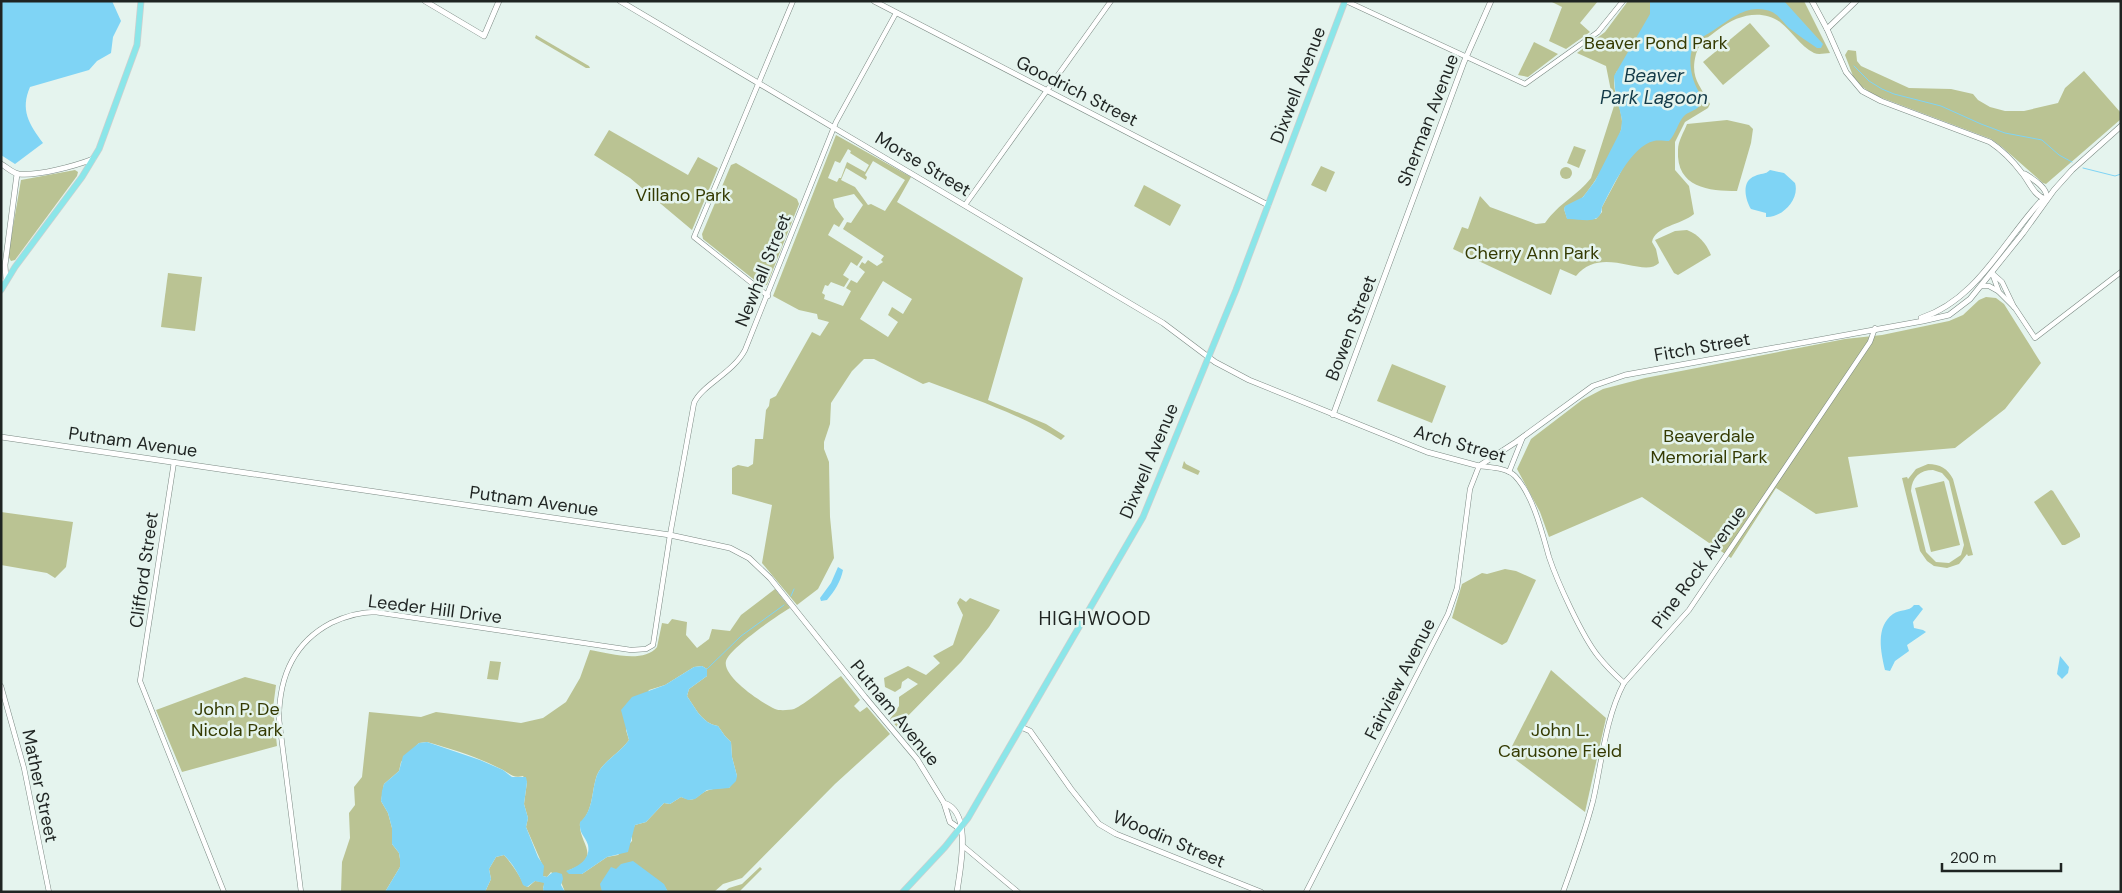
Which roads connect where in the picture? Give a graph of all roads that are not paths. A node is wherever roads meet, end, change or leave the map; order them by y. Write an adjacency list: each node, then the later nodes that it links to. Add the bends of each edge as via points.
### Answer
1 (142, 1): 20 (main road, via 137,45)
2 (425, 1): 3 (main road, via 484,36)
3 (500, 1)
4 (620, 1): 16 (main road, Morse Street)
5 (793, 1): 16 (street)
6 (874, 1): 13 (main road, Goodrich Street)
7 (1111, 1): 17 (street)
8 (1346, 1): 15 (street); 26 (main road, Dixwell Avenue)
9 (1491, 1): 15 (main road, Sherman Avenue)
10 (1623, 1): 15 (street, via 1598,32 1525,84)
11 (1812, 1): 14 (main road)
12 (1856, 1): 14 (main road)
13 (896, 13): 17 (main road, Goodrich Street); 19 (street, Newhall Street)
14 (1827, 29): 22 (main road, via 1846,72 1862,91 1880,102 1990,142)
15 (1465, 58): 27 (main road, Sherman Avenue)
16 (759, 83): 19 (main road, Morse Street); 35 (street, via 694,237)
17 (1047, 91): 25 (street); 26 (main road, Goodrich Street)
18 (2121, 126): 24 (main road, Fitch Street, via 2072,170)
19 (834, 128): 25 (main road, Morse Street); 35 (street, Newhall Street)
20 (94, 158): 23 (main road, via 44,171); 31 (main road)
21 (1, 164): 23 (main road)
22 (2022, 172): 24 (main road, via 2037,195); 24 (main road, via 2043,188 2047,193)
23 (17, 174): 31 (main road, via 5,264)
24 (2046, 199): 28 (main road, Fitch Street, via 2033,210); 30 (main road, Fitch Street)
25 (965, 205): 39 (main road, Morse Street, via 1168,327)
26 (1268, 205): 39 (main road, Dixwell Avenue)
27 (1394, 250): 40 (main road, Bowen Street)
28 (1987, 269): 30 (street); 37 (main road, Fitch Street, via 1954,302)
29 (2121, 272): 36 (street, via 2035,338)
30 (1992, 273): 32 (main road, Fitch Street); 34 (street); 36 (street, via 2002,282)
31 (6, 280): 33 (main road)
32 (1982, 286): 34 (street, via 1993,287); 37 (main road, Fitch Street, via 1962,307 1949,315)
33 (1, 290)
34 (1999, 292): 36 (street)
35 (768, 296): 46 (street, Newhall Street, via 741,358 694,403)
36 (2015, 308)
37 (1902, 324): 38 (main road, Fitch Street)
38 (1874, 328): 42 (main road, Fitch Street, via 1625,375 1593,386); 47 (street, Pine Rock Avenue, via 1870,342 1696,601)
39 (1209, 357): 40 (main road, Arch Street, via 1249,380); 49 (main road, Dixwell Avenue, via 1140,522)
40 (1333, 415): 44 (main road, Arch Street, via 1427,452)
41 (1, 437): 43 (main road, Putnam Avenue)
42 (1523, 437): 44 (main road, Fitch Street); 45 (street)
43 (174, 462): 46 (main road, Putnam Avenue); 54 (street, Clifford Street, via 140,681)
44 (1479, 466): 45 (street, Arch Street); 60 (street, Fairview Avenue, via 1470,489 1457,588 1448,614)
45 (1509, 472): 47 (street, Arch Street, via 1521,485 1536,515 1555,571 1589,642)
46 (670, 535): 50 (main road, Putnam Avenue, via 730,548 757,565 917,759); 55 (street, Leeder Hill Drive, via 654,641 646,650 376,612 345,616 321,628 307,640 288,665 283,678 278,719)
47 (1624, 683): 61 (street, Pine Rock Avenue, via 1607,734 1588,817)
48 (1, 686): 53 (street, Mather Street, via 24,768)
49 (1021, 727): 51 (main road, Dixwell Avenue); 59 (main road, Woodin Street, via 1030,731 1100,824 1116,834)
50 (944, 803): 51 (main road, Putnam Avenue, via 950,822); 51 (main road, Putnam Avenue, via 958,812)
51 (960, 829): 52 (main road); 56 (main road, Dixwell Avenue)
52 (963, 846): 57 (main road); 58 (street)
53 (49, 892)
54 (224, 892)
55 (301, 892)
56 (902, 892)
57 (956, 892)
58 (1018, 892)
59 (1261, 892)
60 (1306, 892)
61 (1563, 892)

